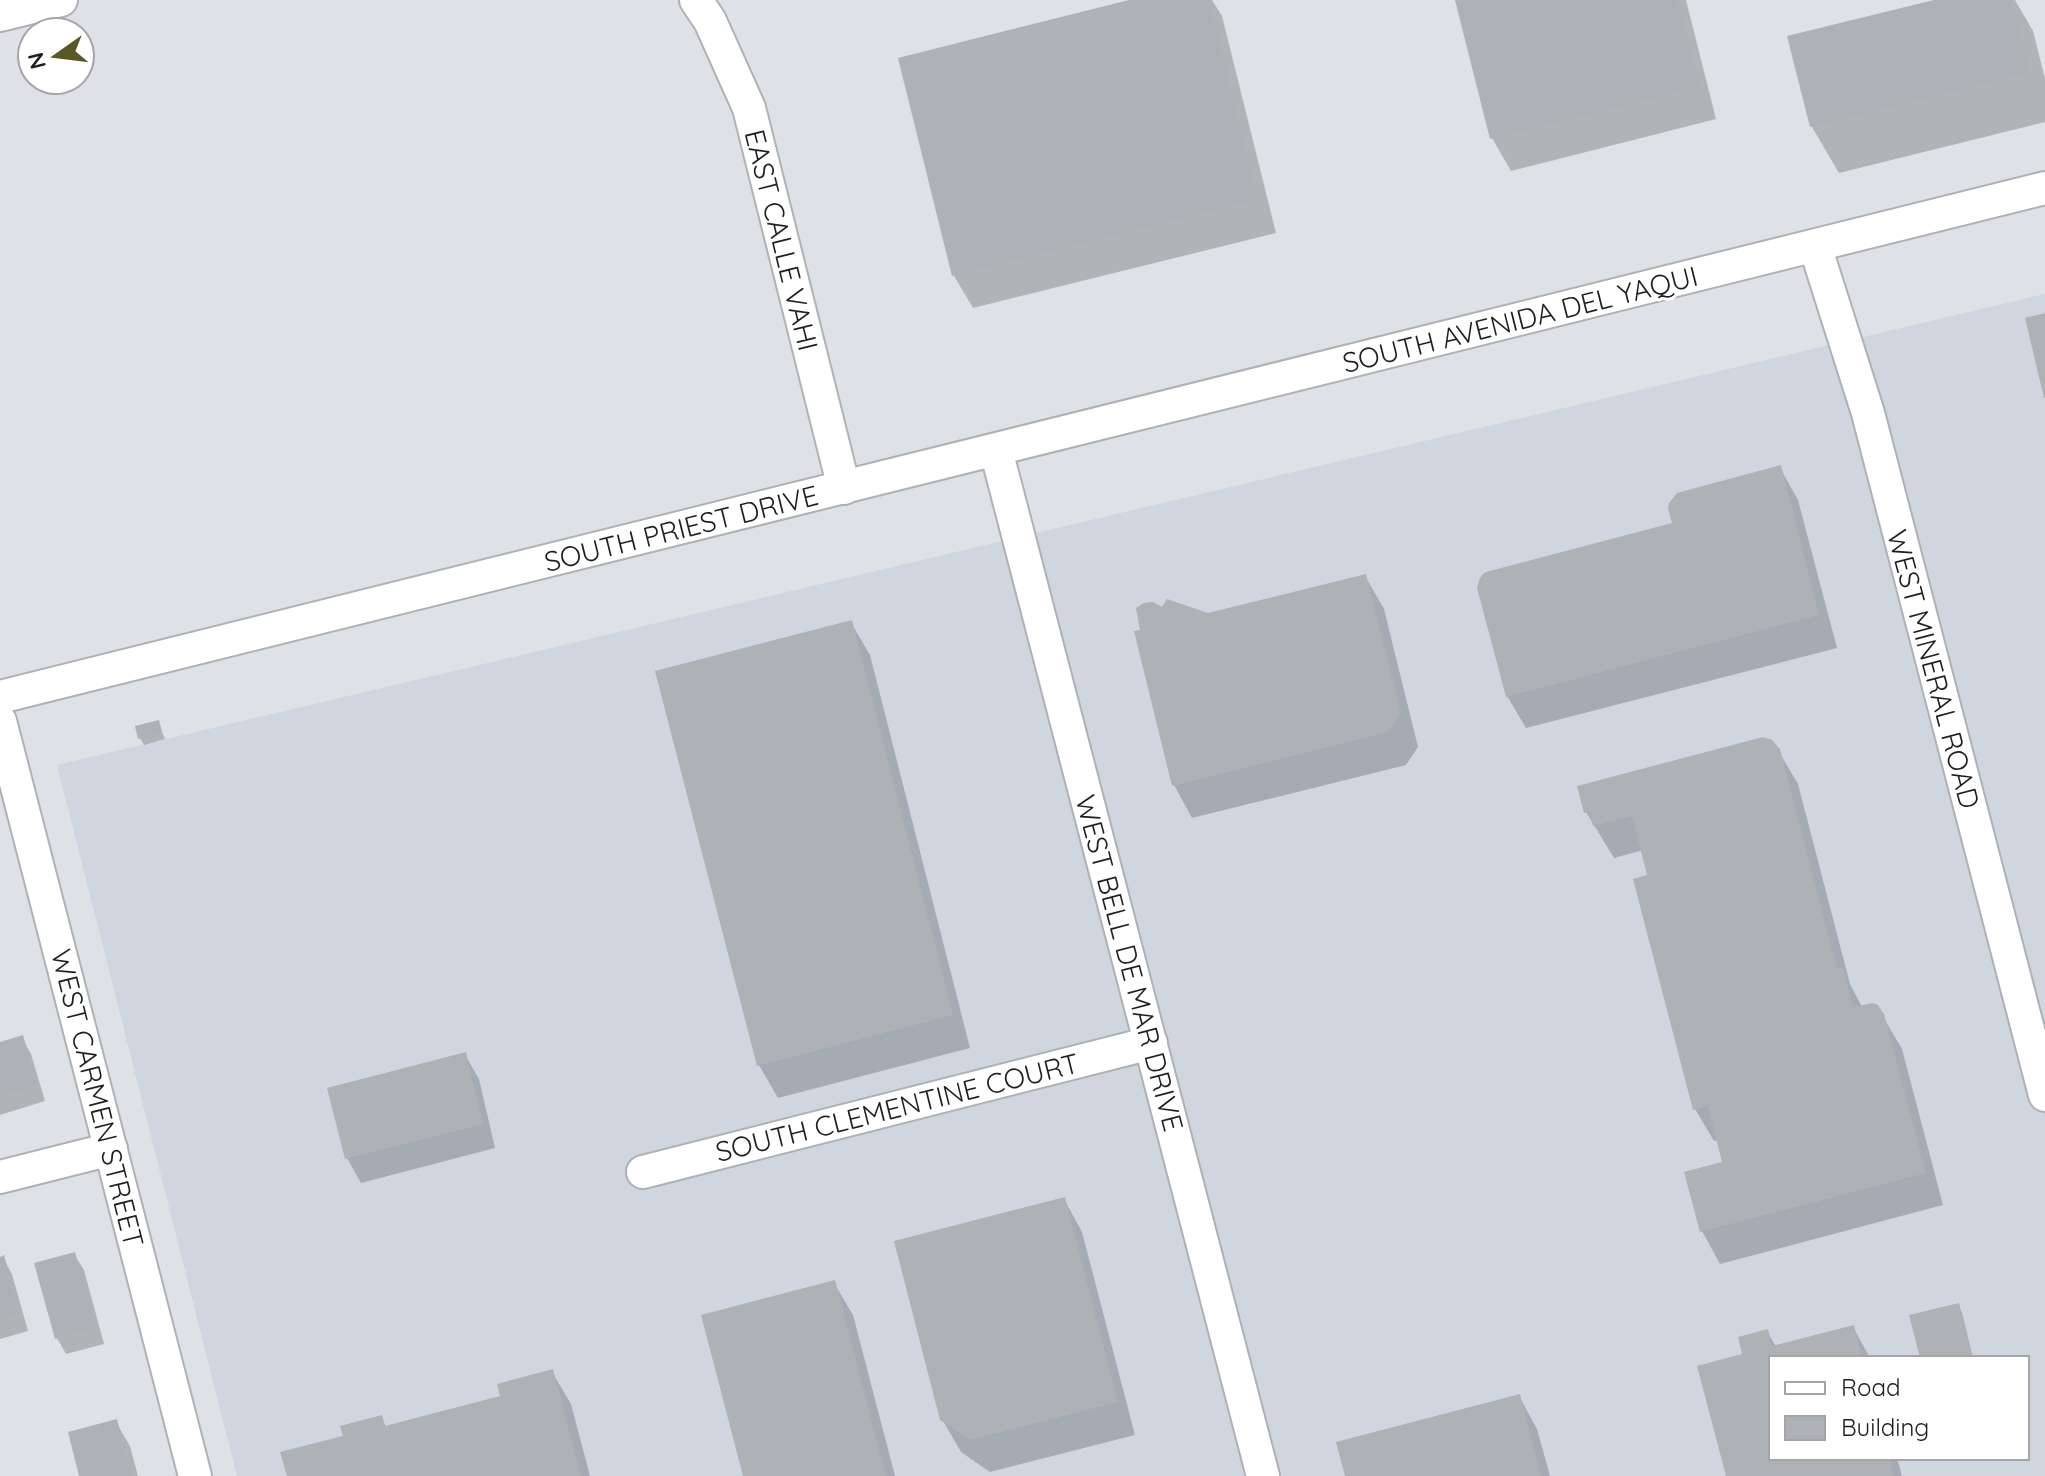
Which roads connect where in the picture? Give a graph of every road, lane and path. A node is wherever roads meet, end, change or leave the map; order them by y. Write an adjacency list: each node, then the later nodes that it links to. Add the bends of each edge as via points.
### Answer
1 (61, 0): 3 (street)
2 (696, 0): 7 (street, EAST CALLE VAHI, via 749,108)
3 (0, 15)
4 (2045, 188): 5 (street, SOUTH AVENIDA DEL YAQUI)
5 (1815, 246): 6 (street, SOUTH AVENIDA DEL YAQUI); 11 (street, WEST MINERAL ROAD, via 1868,413)
6 (996, 450): 7 (street, SOUTH PRIEST DRIVE); 10 (street, WEST BELL DE MAR DRIVE)
7 (844, 488): 8 (street, SOUTH PRIEST DRIVE)
8 (0, 697)
9 (0, 721): 12 (street, WEST CARMEN STREET)
10 (1151, 1043): 13 (street, SOUTH CLEMENTINE COURT); 16 (street, WEST BELL DE MAR DRIVE)
11 (2045, 1095)
12 (111, 1149): 14 (street); 15 (street, WEST CARMEN STREET)
13 (643, 1172)
14 (0, 1177)
15 (195, 1476)
16 (1263, 1476)

